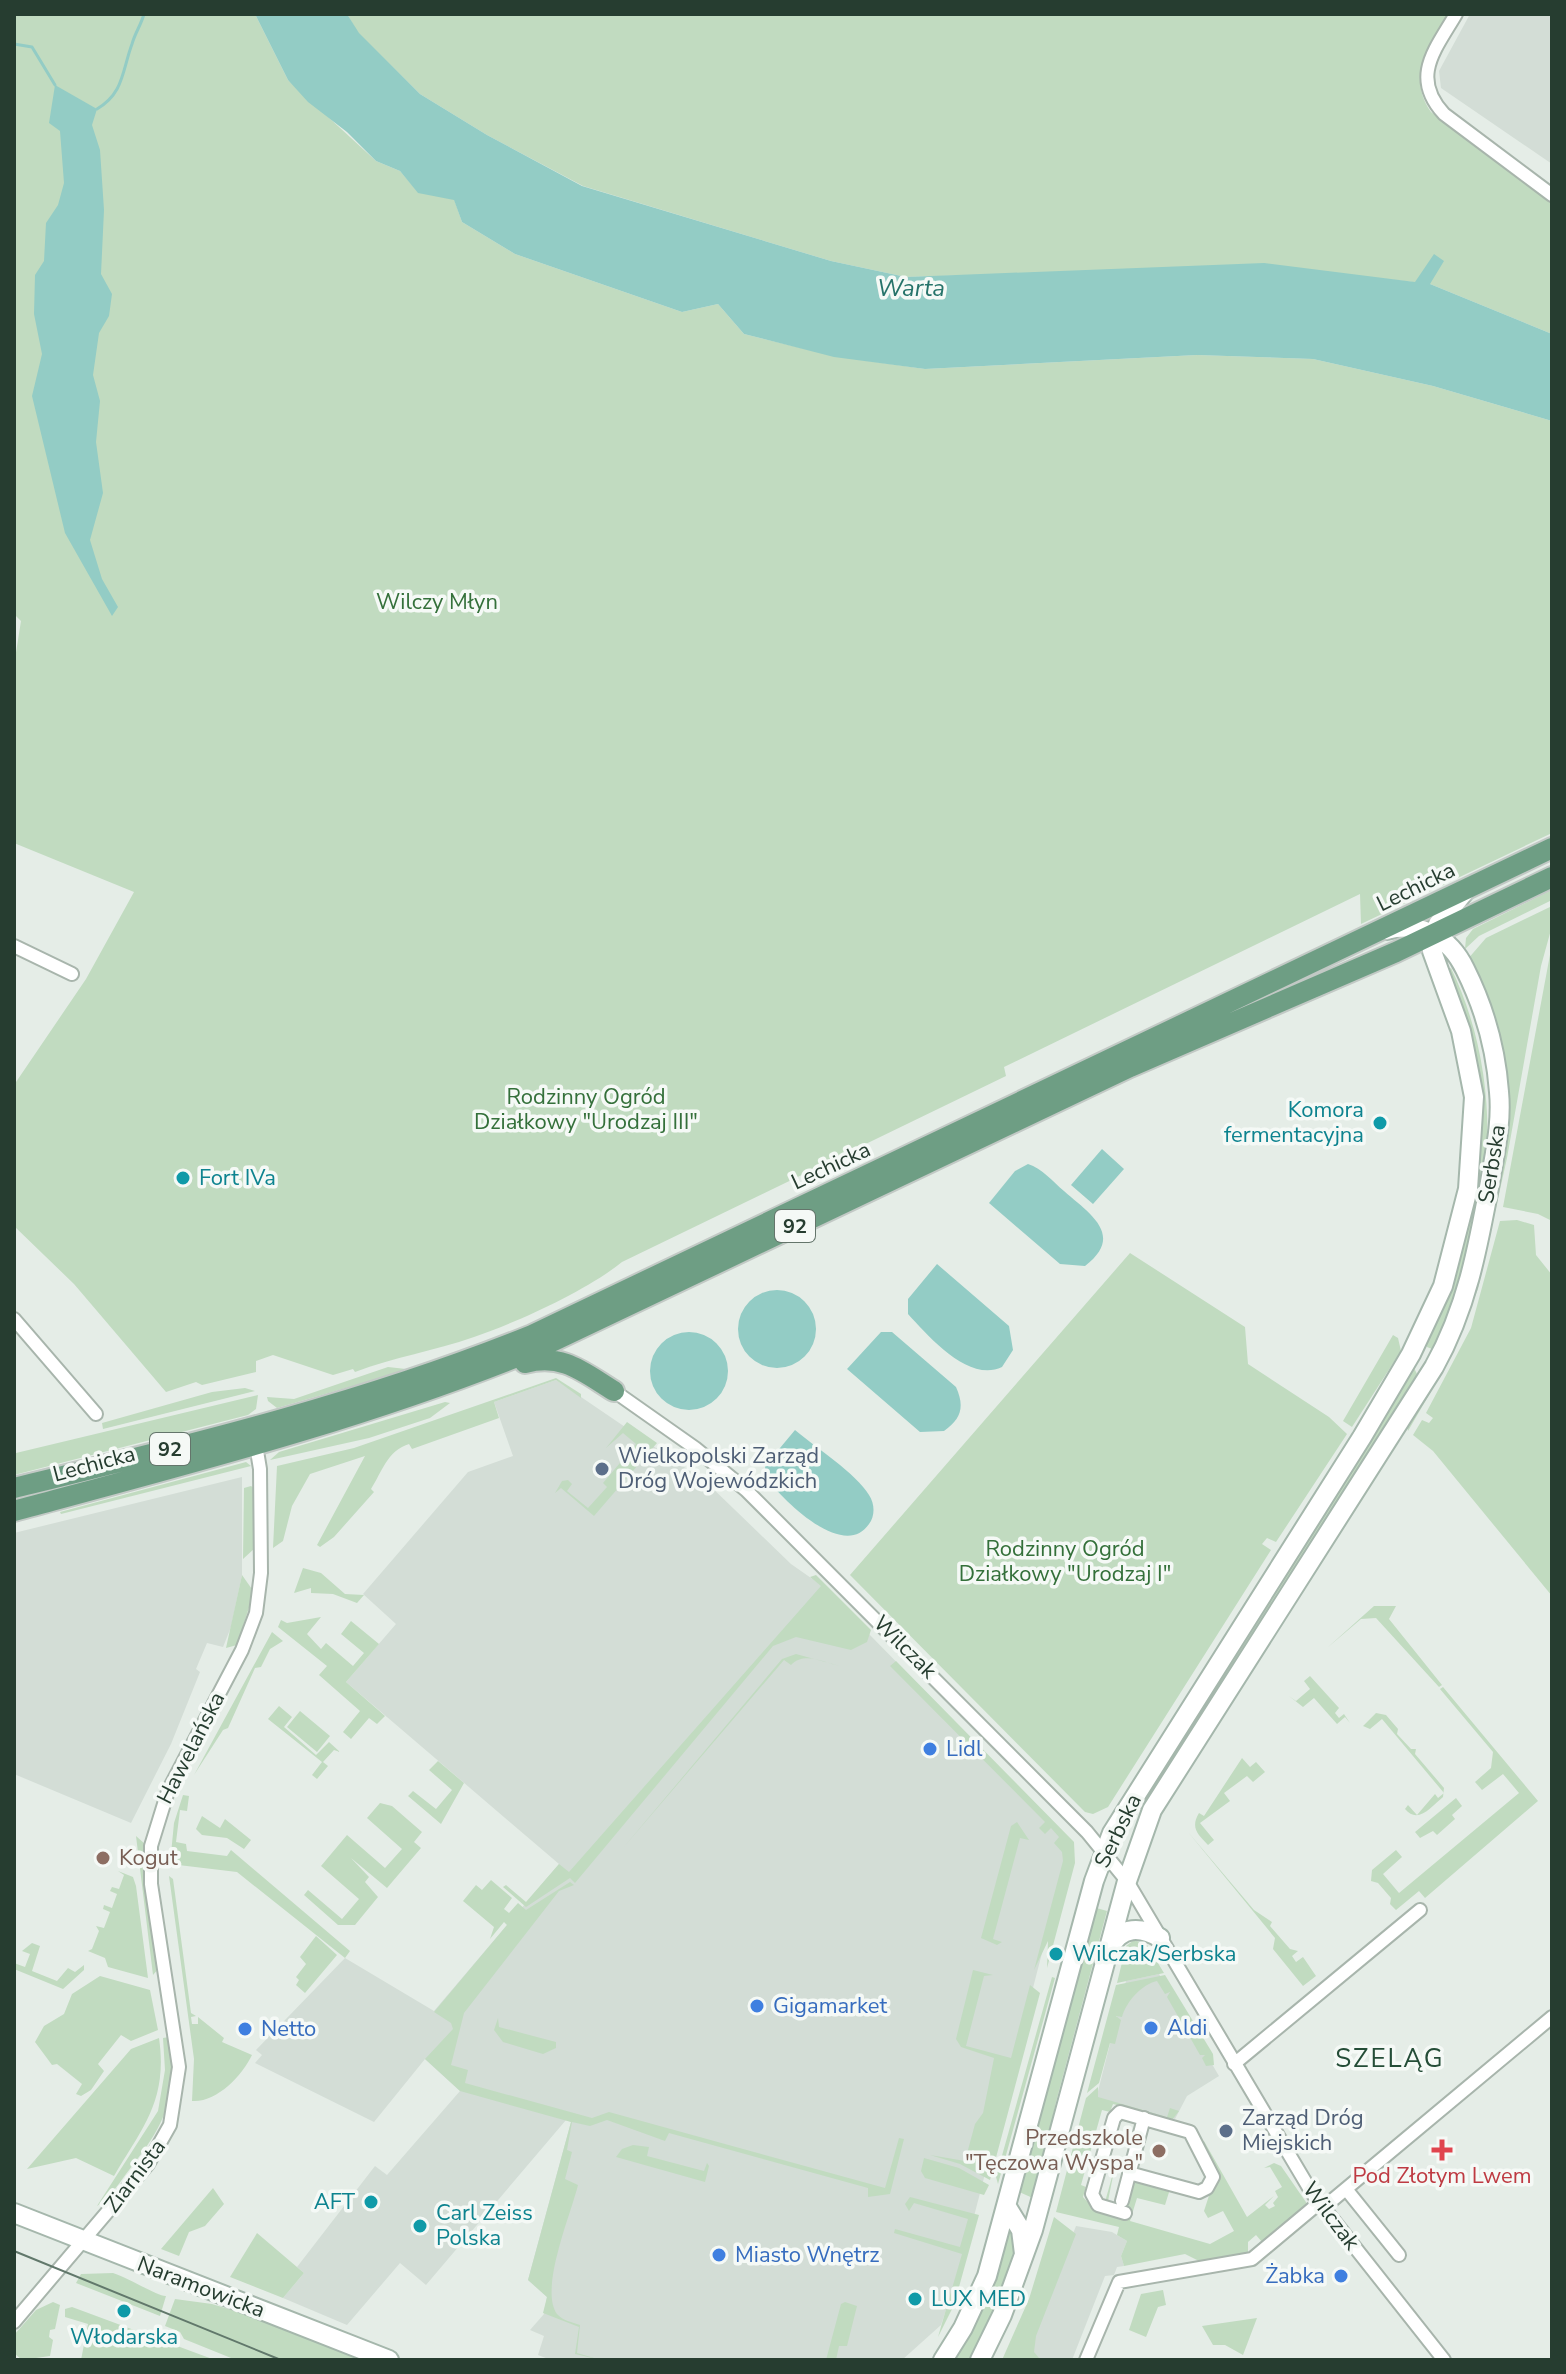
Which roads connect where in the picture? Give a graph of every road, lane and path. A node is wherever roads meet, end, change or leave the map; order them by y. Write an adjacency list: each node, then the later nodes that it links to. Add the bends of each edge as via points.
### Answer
1 (1456, 14): 2 (street, via 1427,68 1425,82 1432,99 1444,114)
2 (1552, 195)
3 (1552, 848): 5 (main road, Lechicka / 92)
4 (1552, 877): 6 (main road, Lechicka / 92)
5 (1466, 889): 7 (street); 8 (main road, Lechicka / 92)
6 (1477, 913): 7 (main road, Lechicka / 92); 11 (street, via 1462,931)
7 (1434, 933): 8 (street, via 1401,928); 10 (main road, Lechicka / 92); 11 (street, Serbska); 12 (street, Serbska)
8 (1371, 935): 21 (main road, Lechicka / 92, via 507,1345 337,1405)
9 (14, 946): 13 (street)
10 (1396, 952): 12 (street, via 1420,955); 17 (main road, Lechicka / 92, via 1130,1067 567,1335)
11 (1460, 959): 16 (street, Serbska, via 1488,1028 1500,1108 1471,1277)
12 (1436, 969): 15 (street, Serbska, via 1468,1060 1474,1133 1456,1244 1434,1309)
13 (72, 974)
14 (14, 1319): 19 (street)
15 (1411, 1354): 16 (street); 23 (street, Serbska, via 1124,1809)
16 (1434, 1367): 24 (street, Serbska, via 1169,1779 1139,1839)
17 (459, 1381): 18 (main road, via 550,1358 573,1364); 20 (main road, Lechicka / 92)
18 (614, 1391): 23 (street, Wilczak, via 746,1490)
19 (96, 1414)
20 (256, 1445): 22 (main road, Lechicka / 92); 30 (street, Hawelańska, via 261,1573 256,1613 168,1791 151,1846 151,1884 179,2067)
21 (14, 1488)
22 (14, 1511)
23 (1103, 1852): 24 (street, Wilczak); 37 (street, Serbska)
24 (1127, 1881): 26 (street, Wilczak); 27 (street, Serbska)
25 (1420, 1910): 29 (street)
26 (1160, 1938): 27 (street, via 1146,1930 1126,1931); 29 (street, Wilczak)
27 (1107, 1954): 41 (street, Serbska)
28 (1552, 2017): 35 (street)
29 (1234, 2064): 36 (street, Wilczak)
30 (175, 2104): 39 (street, Ziarnista, via 161,2146)
31 (1184, 2114): 33 (street)
32 (1144, 2118): 33 (street); 34 (street); 34 (street, via 1116,2114 1092,2194 1098,2205 1123,2207)
33 (1180, 2128): 34 (street, via 1190,2132 1212,2171 1207,2188 1195,2191)
34 (1129, 2173)
35 (1346, 2189): 36 (street); 40 (street)
36 (1321, 2206): 47 (street, via 1248,2261 1119,2282); 48 (street, Wilczak)
37 (1007, 2207): 41 (street, via 1019,2225); 45 (street, Serbska, via 980,2294)
38 (14, 2213): 39 (street, Naramowicka)
39 (83, 2241): 42 (street); 44 (street, Naramowicka)
40 (1399, 2255)
41 (1024, 2257): 46 (street, Serbska)
42 (20, 2305): 43 (street)
43 (14, 2322)
44 (389, 2360)
45 (943, 2360)
46 (980, 2360)
47 (1086, 2360)
48 (1444, 2360)

